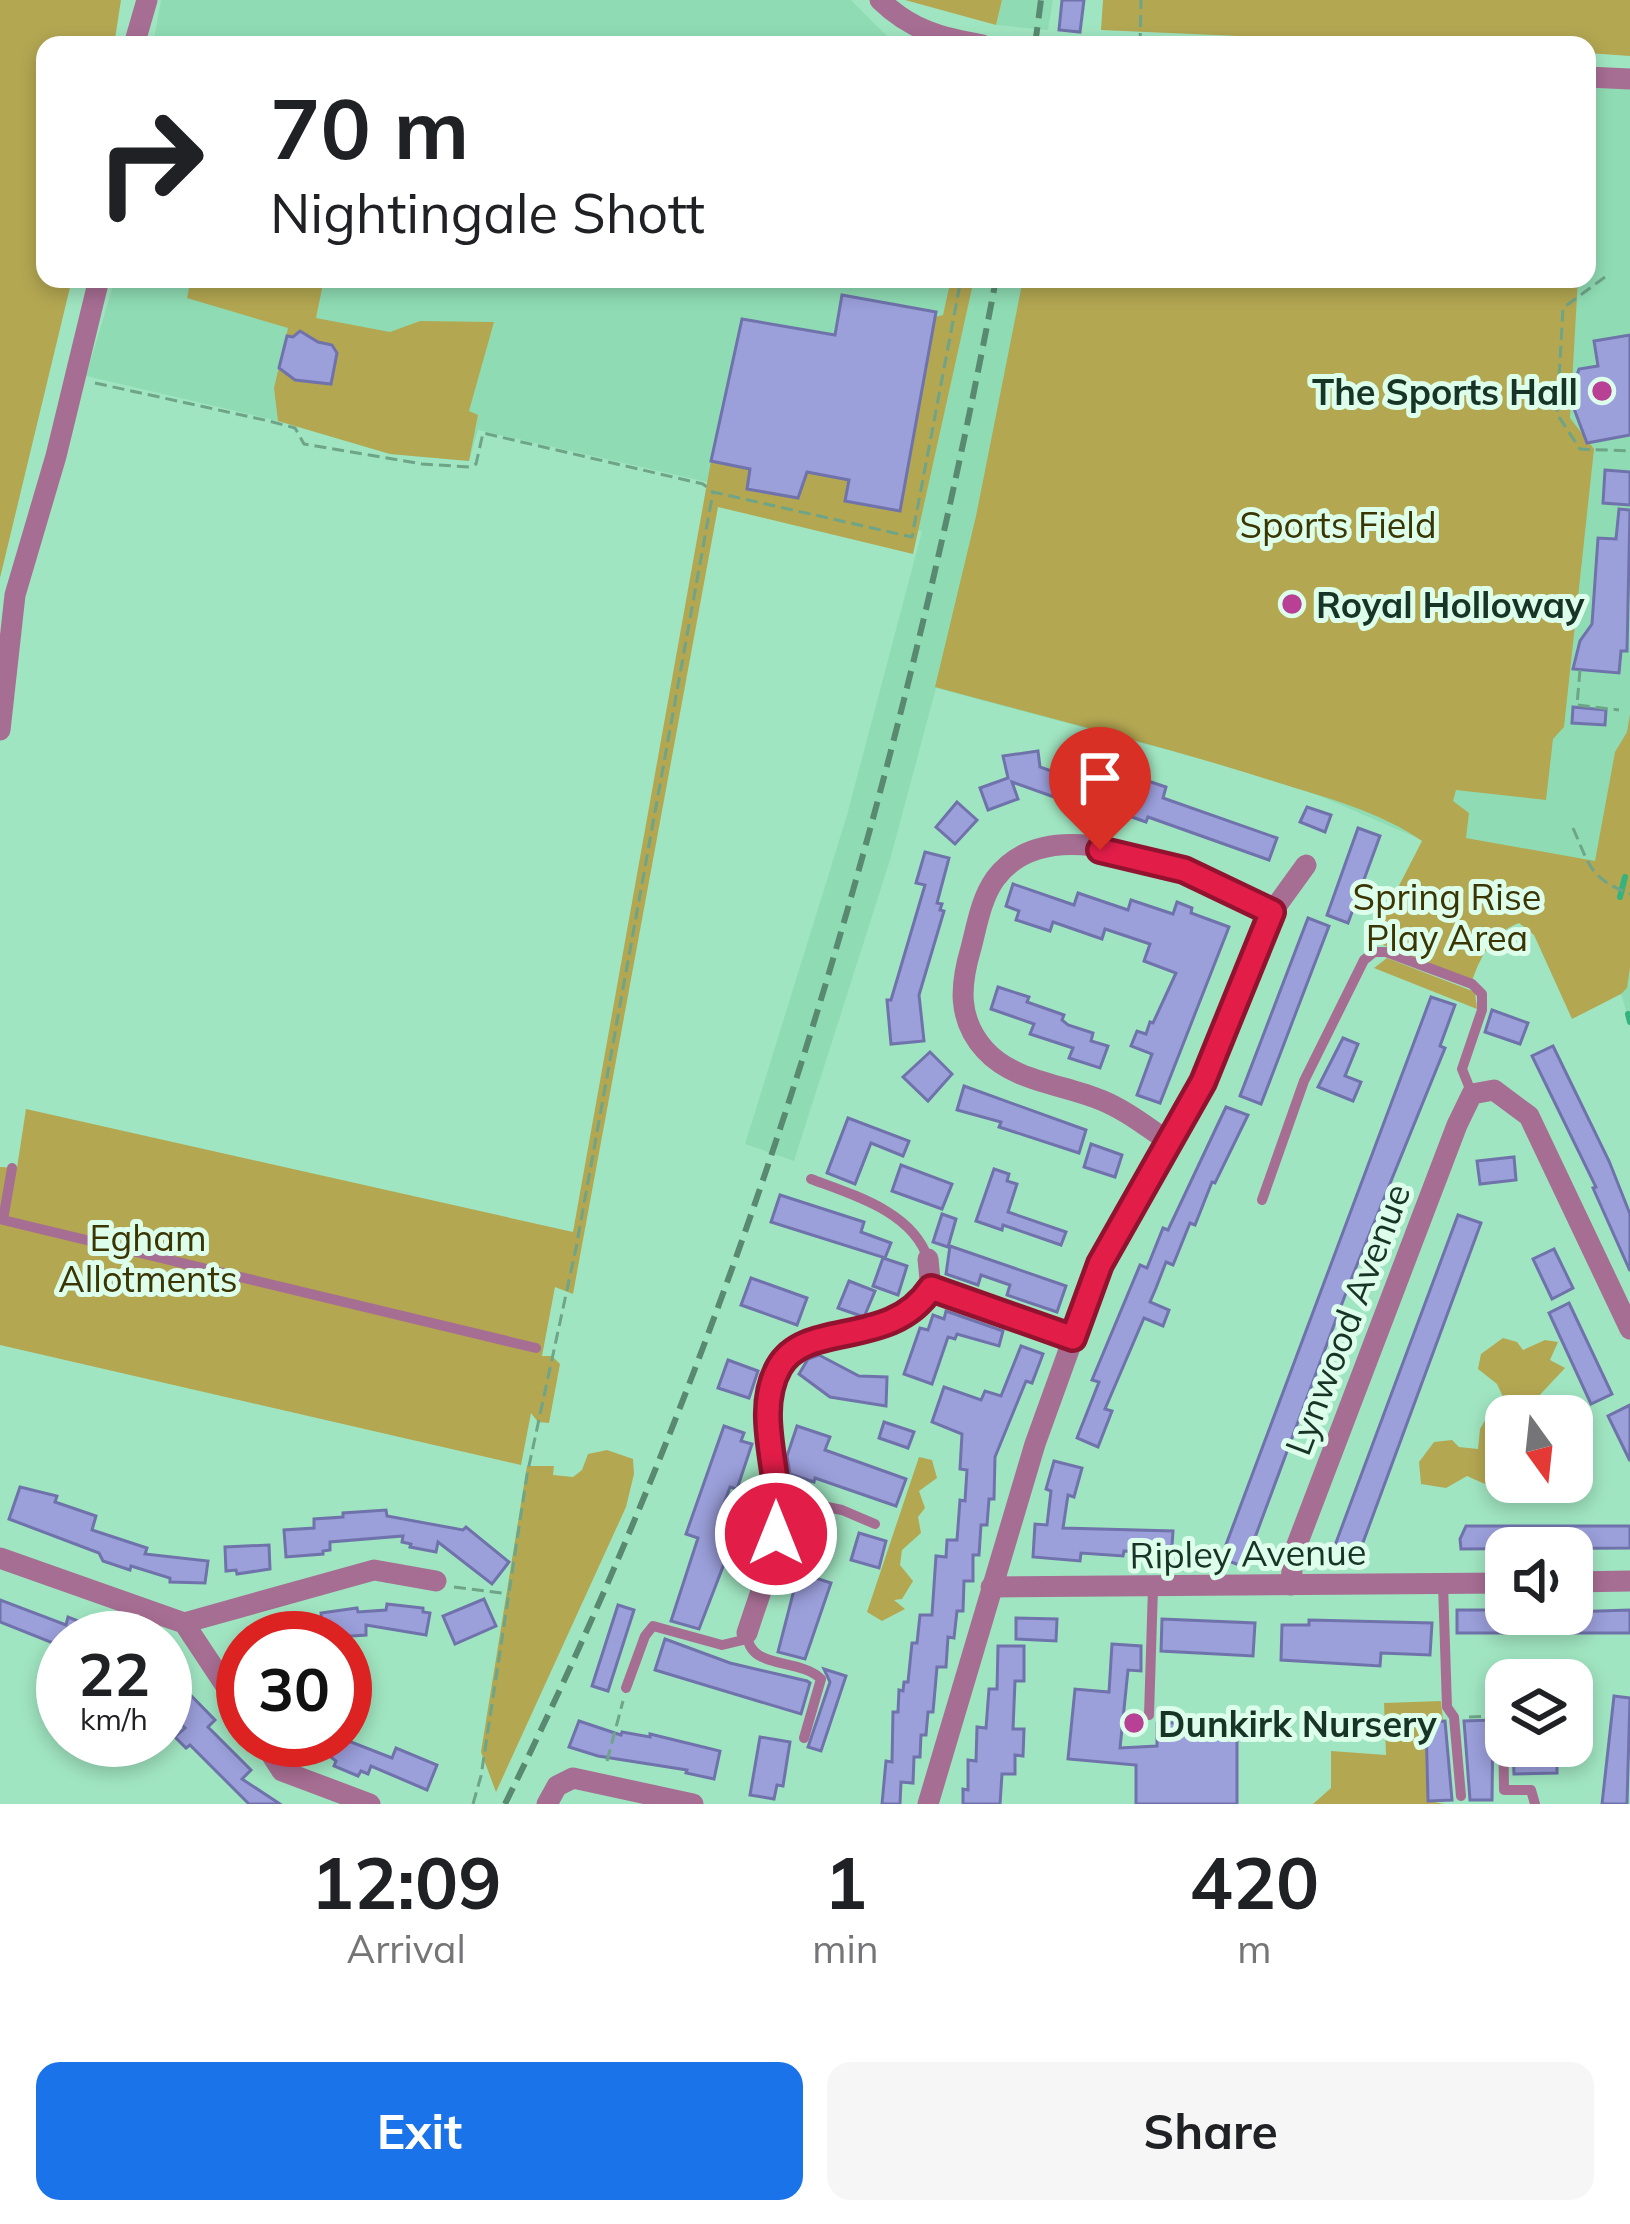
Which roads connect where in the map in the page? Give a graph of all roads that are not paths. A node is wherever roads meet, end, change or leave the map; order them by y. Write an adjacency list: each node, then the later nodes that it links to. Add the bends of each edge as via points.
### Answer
1 (147, 0): 3 (street)
2 (880, 0): 4 (street)
3 (137, 36)
4 (934, 36)
5 (1596, 77): 6 (street)
6 (1630, 79)
7 (97, 288): 8 (street, via 15,595)
8 (0, 730)
9 (1306, 865): 10 (street)
10 (1272, 912): 12 (street); 12 (street, via 1184,870 1078,845 1018,857 987,893 962,982 977,1040 1014,1072 1100,1100)
11 (1479, 1092): 15 (lane, via 1462,1069 1482,994 1374,952 1304,1081); 18 (street, via 1513,1100 1529,1116); 29 (street, Lynwood Avenue, via 1456,1125 1294,1555)
12 (1171, 1143): 19 (street, via 1100,1264)
13 (12, 1168): 20 (lane, via 3,1220)
14 (812, 1179): 16 (lane, via 909,1226)
15 (1262, 1200)
16 (928, 1259): 17 (street)
17 (931, 1288): 19 (street); 21 (street, via 888,1323 808,1342 784,1360 768,1411)
18 (1630, 1329)
19 (1073, 1338): 30 (street)
20 (536, 1348)
21 (779, 1497): 22 (lane); 34 (street, via 773,1550)
22 (875, 1524)
23 (0, 1558): 32 (street)
24 (436, 1581): 33 (street, via 374,1570)
25 (1630, 1581): 26 (street)
26 (1593, 1582)
27 (1485, 1583): 28 (street, Ripley Avenue)
28 (1443, 1584): 29 (street, Ripley Avenue); 42 (lane, via 1447,1707)
29 (1291, 1585): 31 (street, Ripley Avenue)
30 (991, 1587): 31 (street, Ripley Avenue); 46 (street)
31 (1153, 1587): 38 (lane)
32 (150, 1611)
33 (192, 1621)
34 (747, 1633): 37 (lane, via 730,1645 653,1626); 39 (lane, via 757,1656 821,1679)
35 (192, 1635): 36 (street)
36 (216, 1671)
37 (626, 1688)
38 (1149, 1715)
39 (804, 1738)
40 (279, 1767): 43 (street)
41 (1504, 1767): 47 (lane, via 1504,1790 1531,1790)
42 (1461, 1796)
43 (370, 1804)
44 (547, 1804): 45 (street, via 565,1780)
45 (693, 1804)
46 (928, 1804)
47 (1535, 1804)

